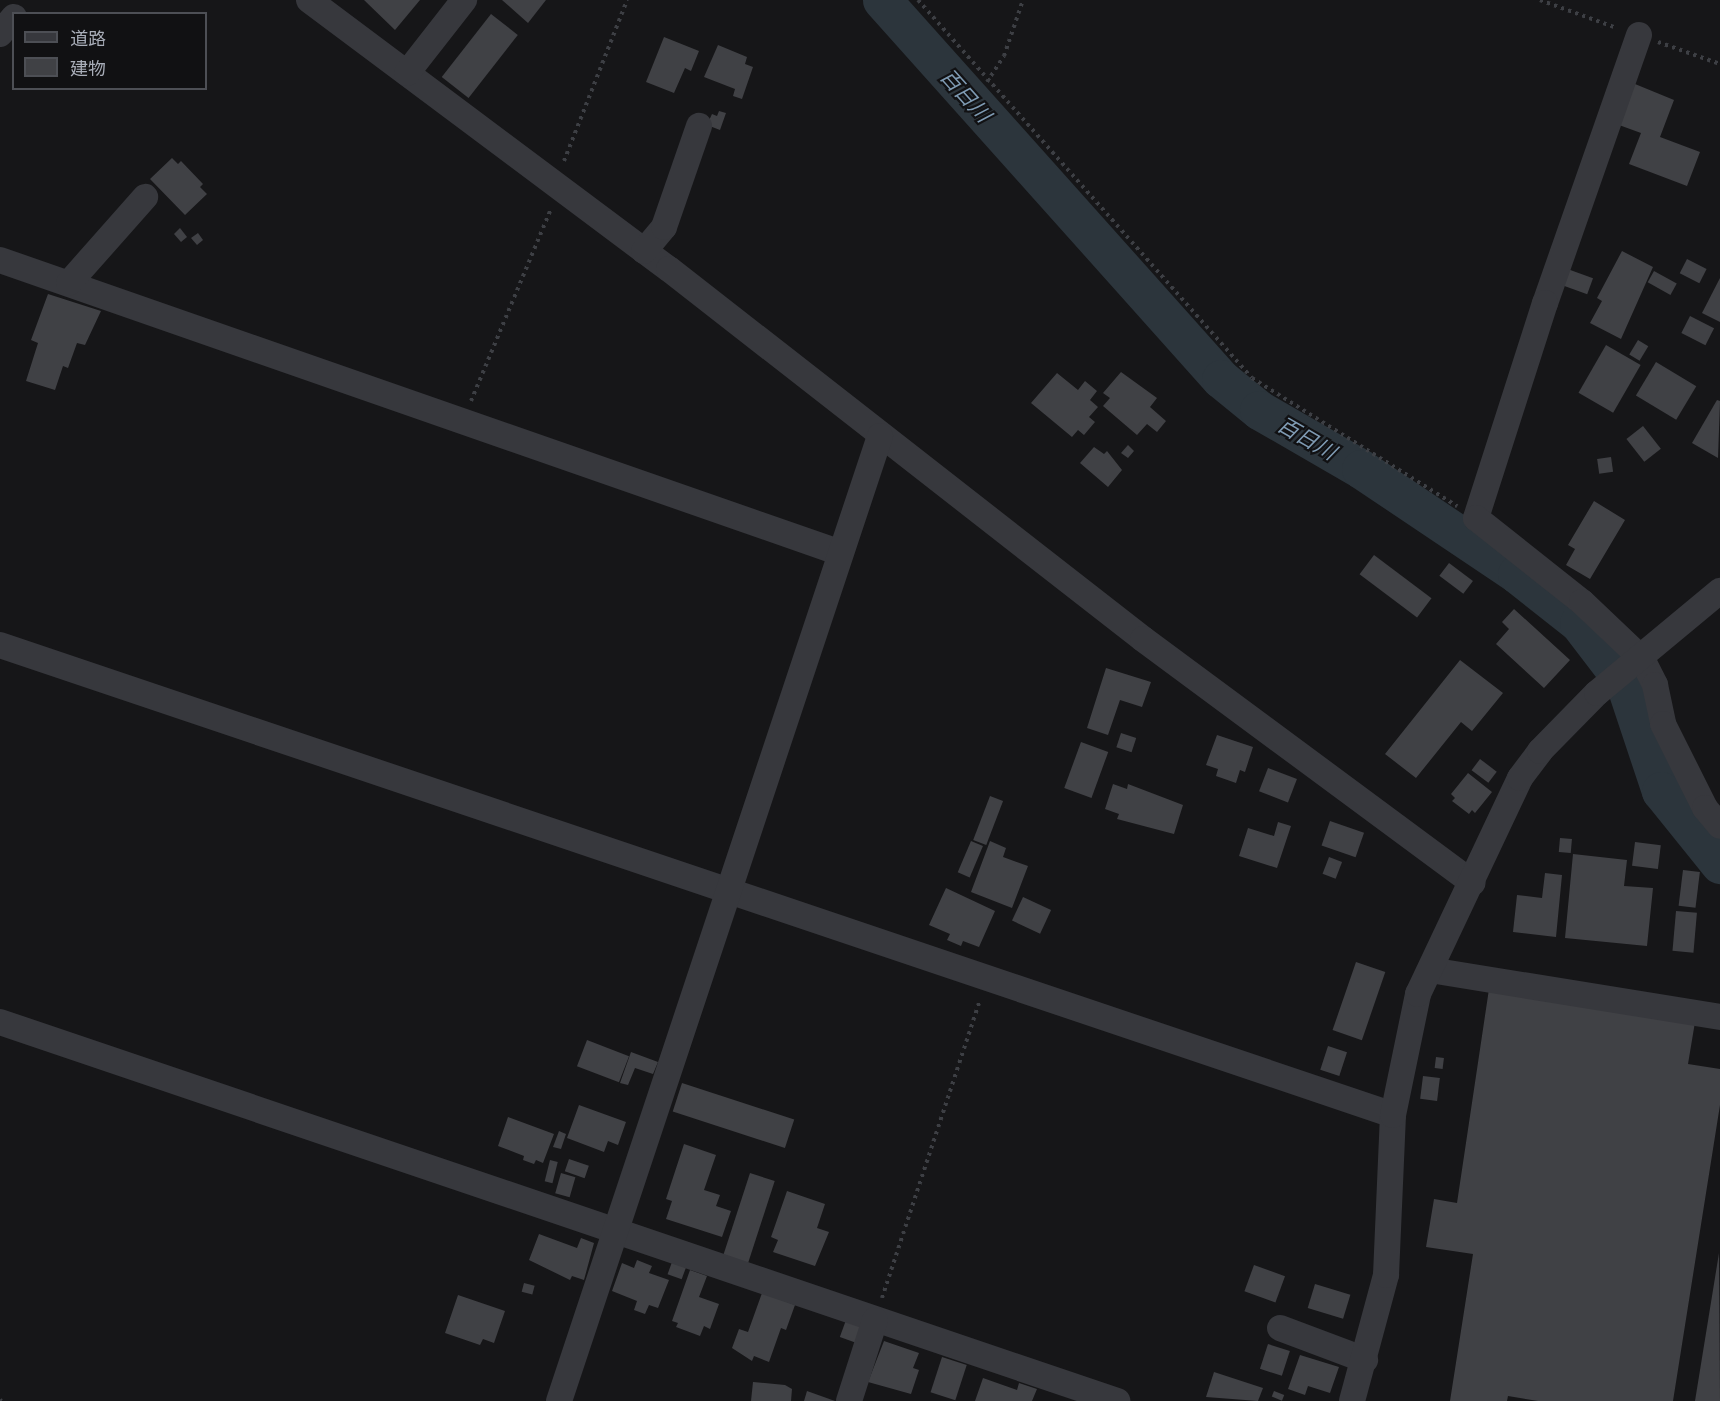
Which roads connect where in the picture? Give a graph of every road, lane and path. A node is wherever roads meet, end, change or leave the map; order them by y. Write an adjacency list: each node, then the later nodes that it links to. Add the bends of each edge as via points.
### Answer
1 (27, 0): 7 (street)
2 (309, 0): 11 (street)
3 (464, 0): 11 (street)
4 (627, 0): 14 (path)
5 (918, 0): 12 (path)
6 (1023, 0): 12 (path, via 1004,56)
7 (17, 12)
8 (12, 19): 9 (street)
9 (0, 34)
10 (1639, 35): 21 (street, via 1545,303)
11 (407, 73): 14 (street)
12 (987, 82): 21 (path, via 1251,378)
13 (699, 126): 16 (street, via 664,227)
14 (555, 184): 16 (street); 19 (path, via 552,207)
15 (145, 197): 18 (street)
16 (644, 251): 20 (street)
17 (0, 260): 18 (street)
18 (69, 283): 19 (street)
19 (462, 422): 22 (street)
20 (880, 436): 22 (street); 27 (street, via 1143,639)
21 (1476, 518): 25 (street, via 1582,602)
22 (838, 552): 28 (street)
23 (1720, 591): 25 (street)
24 (0, 645): 28 (street)
25 (1639, 662): 26 (street, via 1655,685 1663,723 1705,808); 27 (street, via 1598,693 1540,751 1520,778)
26 (1720, 826)
27 (1473, 883): 29 (street)
28 (726, 892): 30 (street); 34 (street)
29 (1430, 970): 31 (street); 33 (street, via 1418,994)
30 (987, 979): 33 (street); 35 (path)
31 (1720, 1017)
32 (0, 1022): 34 (street)
33 (1393, 1114): 37 (street, via 1386,1275)
34 (618, 1231): 35 (street); 38 (street)
35 (875, 1320): 39 (street); 40 (street)
36 (1280, 1328): 37 (street)
37 (1365, 1360): 41 (street)
38 (559, 1401)
39 (849, 1401)
40 (1116, 1401)
41 (1352, 1401)

